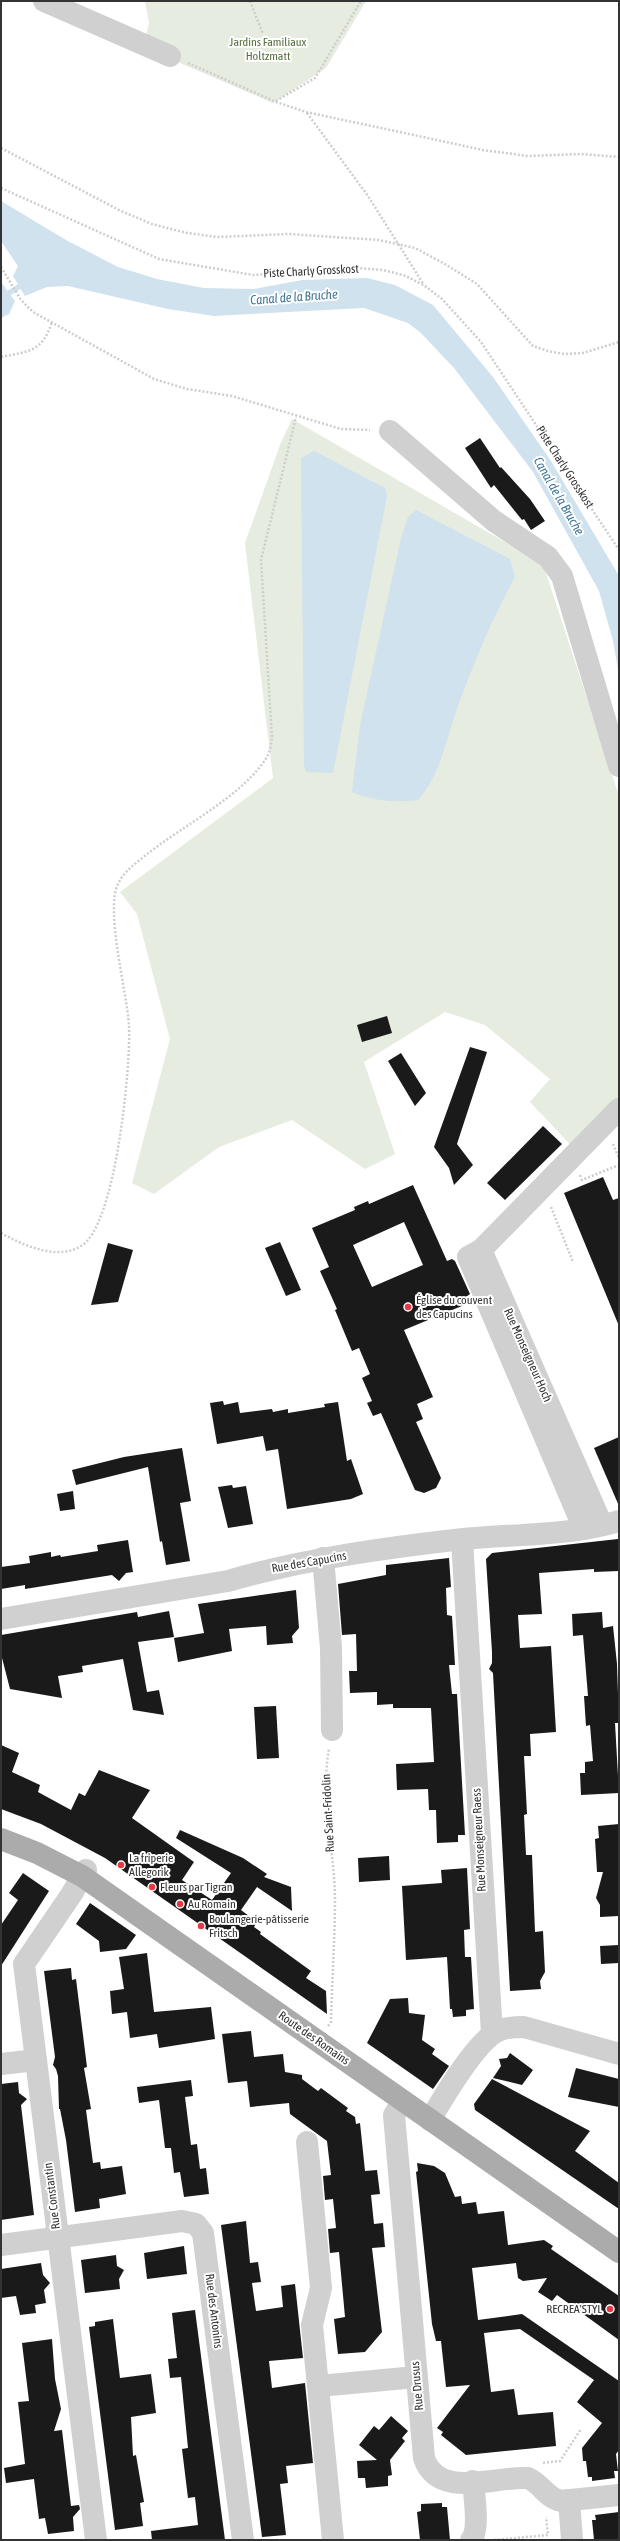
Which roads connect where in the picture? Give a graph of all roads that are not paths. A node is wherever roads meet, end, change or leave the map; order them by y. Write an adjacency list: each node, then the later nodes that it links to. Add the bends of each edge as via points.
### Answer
1 (44, 1): 2 (street)
2 (170, 56)
3 (390, 431): 4 (street, via 494,521 548,557 562,576)
4 (619, 766)
5 (619, 1110): 6 (street, Rue Monseigneur Hoch, via 482,1250)
6 (602, 1525): 7 (street, Rue des Capucins)
7 (462, 1540): 8 (street, Rue des Capucins); 13 (street, Rue Monseigneur Raess)
8 (323, 1558): 9 (street, Rue des Capucins, via 228,1581); 10 (street, via 331,1648)
9 (1, 1619)
10 (332, 1730)
11 (1, 1839): 12 (main road, Route des Romains)
12 (84, 1873): 15 (street, Rue Constantin, via 24,1964); 17 (main road, Route des Romains)
13 (492, 2034): 14 (street, via 511,2027 524,2027); 18 (street, via 477,2048)
14 (619, 2054)
15 (36, 2060): 16 (street); 20 (street, Rue Constantin)
16 (1, 2064)
17 (403, 2101): 18 (main road, Route des Romains); 23 (street, Rue Drusus, via 394,2115)
18 (430, 2120): 22 (main road, Route des Romains)
19 (307, 2142): 24 (street, via 321,2288 312,2325)
20 (57, 2238): 21 (street, Rue des Antonins); 28 (street, Rue Constantin); 29 (street, Rue des Antonins, via 182,2221 196,2224 203,2233)
21 (1, 2245)
22 (619, 2252)
23 (416, 2377): 24 (street); 25 (street, Rue Drusus, via 426,2467 448,2482)
24 (319, 2386): 30 (street)
25 (473, 2481): 27 (street, Rue Drusus, via 528,2478 541,2485 553,2499); 31 (street, via 476,2524)
26 (619, 2496): 27 (street, Rue Drusus)
27 (569, 2500): 32 (street)
28 (96, 2540)
29 (243, 2540)
30 (333, 2540)
31 (471, 2540)
32 (572, 2540)

